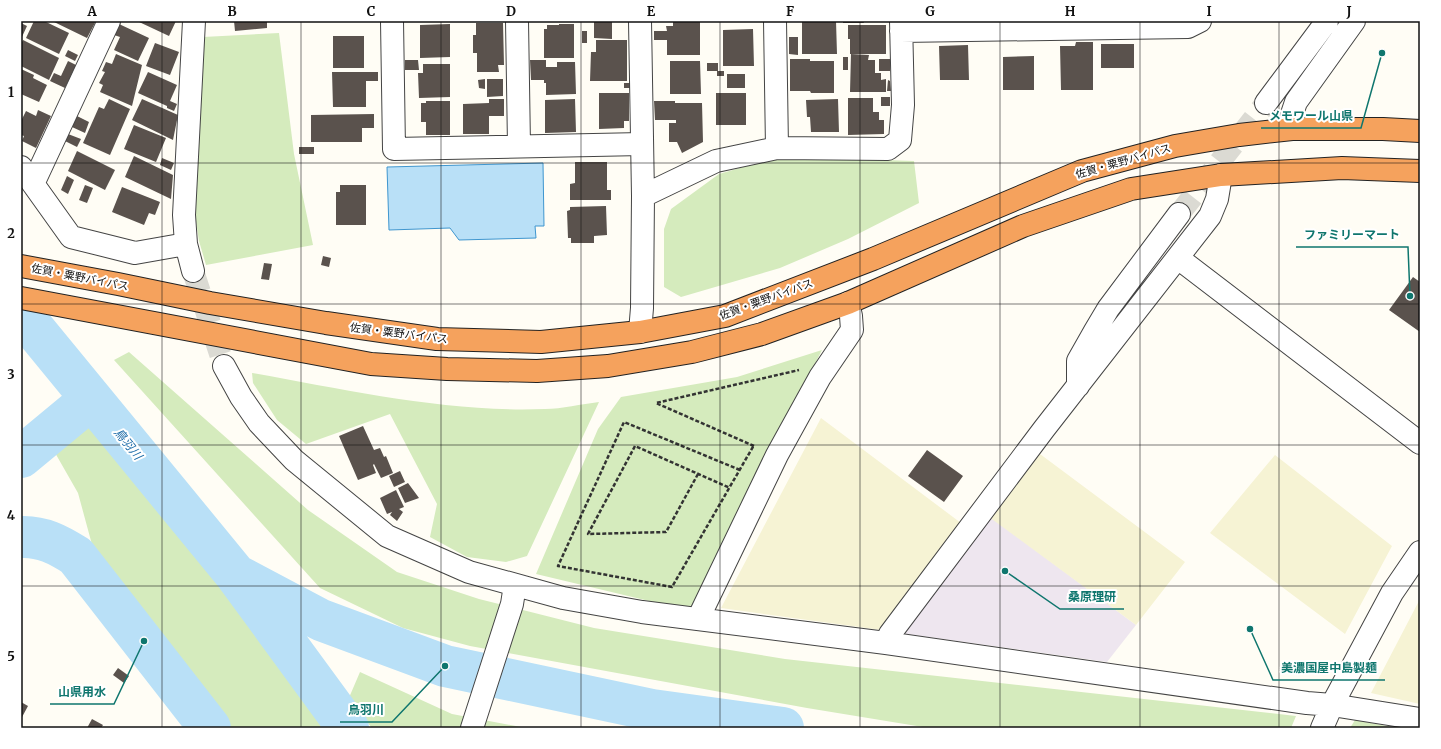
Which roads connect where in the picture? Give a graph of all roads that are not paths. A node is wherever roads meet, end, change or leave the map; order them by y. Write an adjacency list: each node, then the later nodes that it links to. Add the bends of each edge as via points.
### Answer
1 (109, 21): 21 (street)
2 (194, 21): 24 (street, via 184,215)
3 (392, 21): 17 (street, via 394,149)
4 (517, 21): 17 (street)
5 (640, 21): 16 (street)
6 (775, 21): 18 (street)
7 (1200, 21): 10 (street, via 1188,27)
8 (1327, 21): 13 (street)
9 (1354, 21): 14 (street, via 1296,102 1292,114)
10 (1153, 24): 11 (street)
11 (1027, 25): 12 (street)
12 (901, 26): 18 (street, via 903,105 900,140 888,149)
13 (1266, 103)
14 (1292, 128): 15 (highway, 佐賀・粟野バイパス); 30 (highway, 佐賀・粟野バイパス, via 1175,146 1082,171 873,259 725,316)
15 (1420, 131)
16 (642, 144): 17 (street); 22 (street)
17 (519, 146)
18 (777, 148): 22 (street, via 716,161)
19 (1420, 171): 20 (highway, via 1342,168)
20 (1221, 175): 25 (street, via 1217,199 1210,216); 29 (highway, via 1131,189 1023,226)
21 (27, 176): 24 (street, via 71,237 135,253)
22 (644, 196): 30 (street)
23 (1179, 214): 32 (street, via 1108,309 1095,331 1078,361)
24 (186, 244): 27 (street)
25 (1178, 258): 32 (street); 33 (street)
26 (21, 266): 30 (highway, 佐賀・粟野バイパス, via 318,322 437,339 541,342)
27 (193, 271)
28 (21, 298): 29 (highway, via 371,364 537,371 608,366 692,352 762,334)
29 (848, 303): 36 (street, via 852,330 820,377 777,455)
30 (640, 332)
31 (224, 366): 35 (street, via 241,397 259,422 294,460 387,536)
32 (1078, 386): 37 (street, via 890,634)
33 (1420, 443)
34 (1420, 552): 38 (street, via 1392,593)
35 (513, 594): 36 (street); 40 (street)
36 (698, 619): 37 (street)
37 (886, 643): 38 (street, via 1307,702)
38 (1327, 717): 39 (street)
39 (1420, 718)
40 (472, 728)

